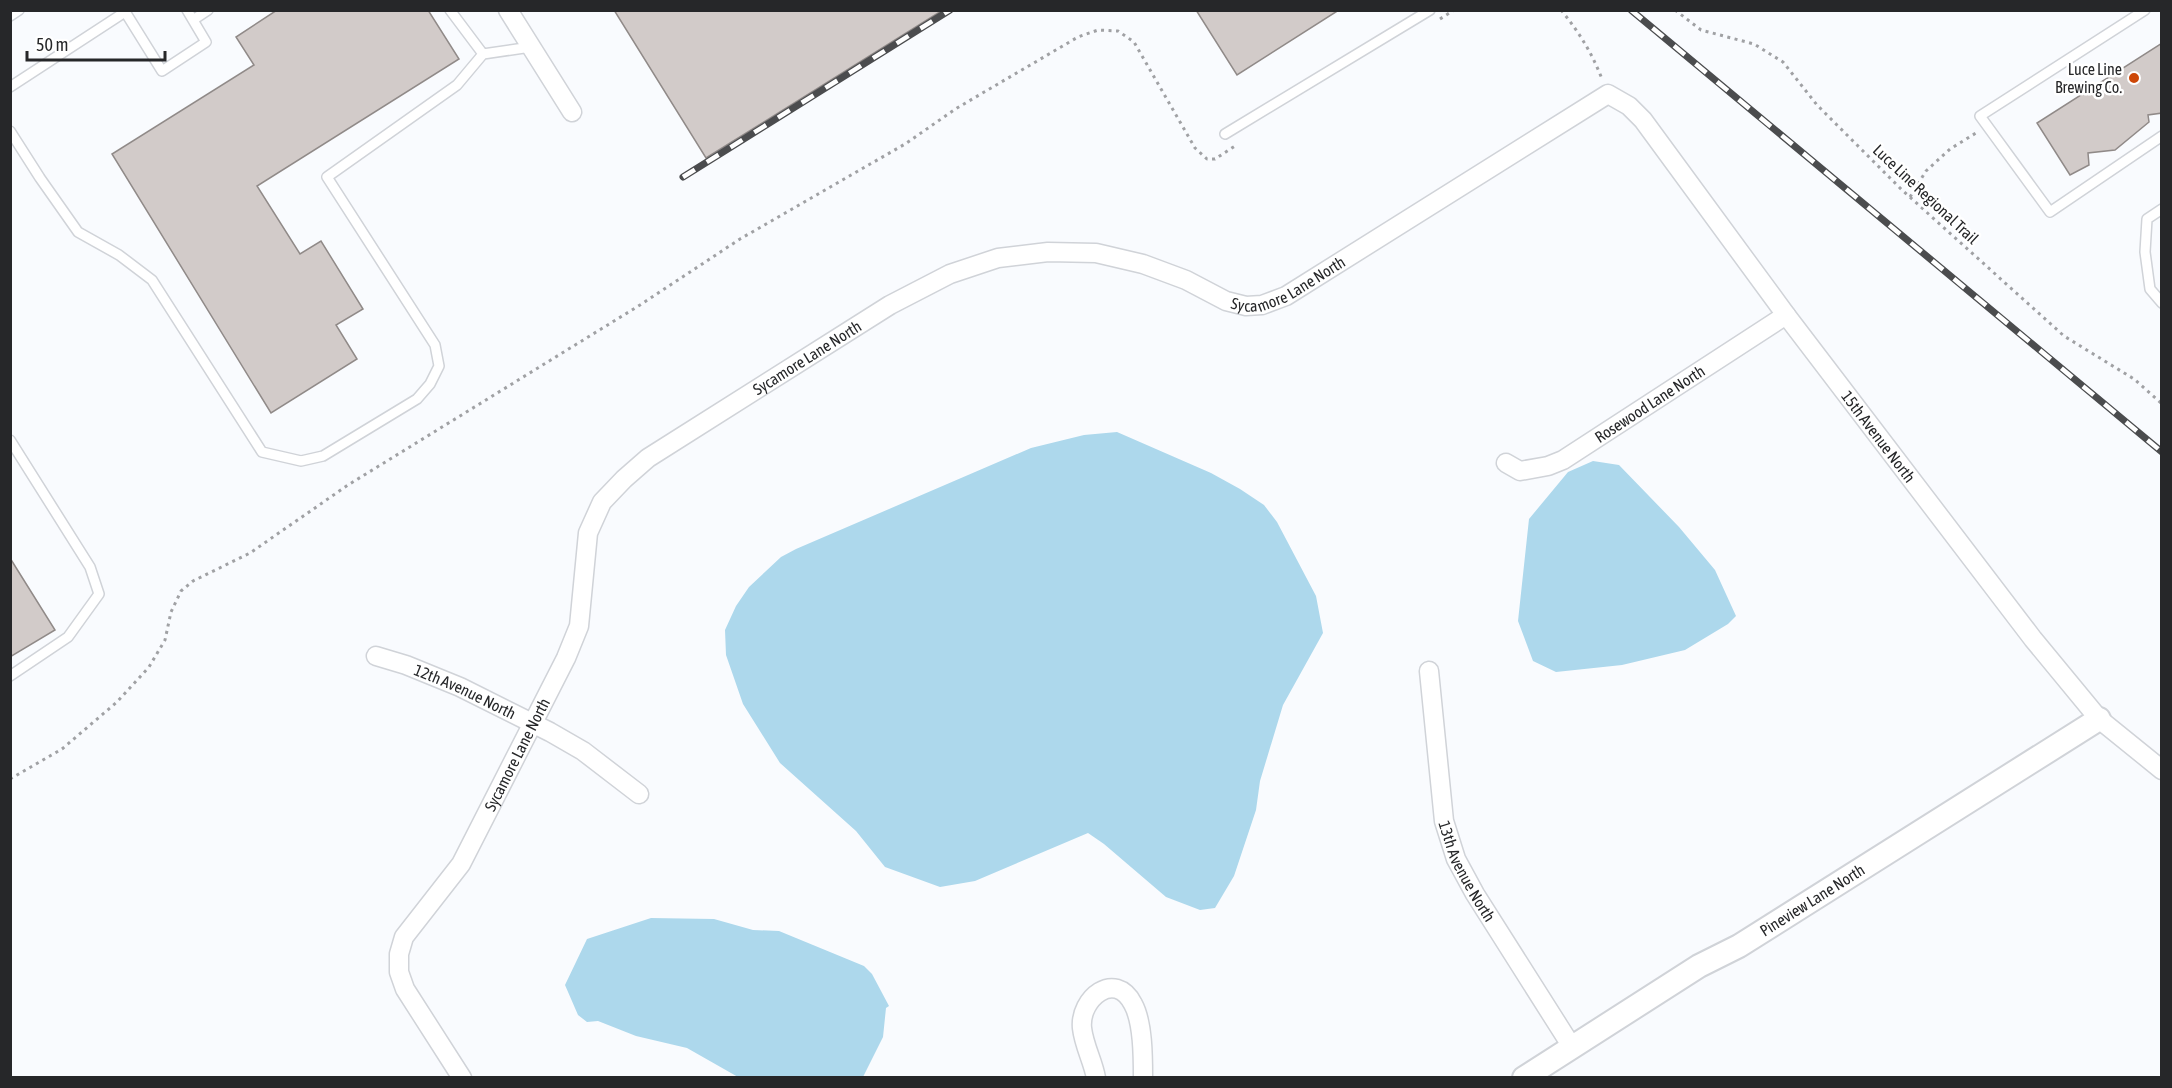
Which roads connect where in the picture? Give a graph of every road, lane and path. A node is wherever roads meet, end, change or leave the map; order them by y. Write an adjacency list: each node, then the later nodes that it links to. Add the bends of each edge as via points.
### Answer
1 (19, 10): 11 (lane)
2 (187, 10): 12 (lane)
3 (208, 10): 12 (lane)
4 (450, 10): 14 (lane)
5 (508, 10): 13 (street)
6 (1430, 10): 21 (lane)
7 (1561, 10): 16 (path, via 1593,57)
8 (1675, 10): 23 (path, Luce Line Regional Trail, via 1701,30 1754,44 1783,62 1817,105)
9 (2145, 10): 19 (lane, via 1980,116)
10 (125, 11): 12 (lane, via 162,70 206,42); 15 (lane)
11 (10, 16)
12 (193, 20)
13 (531, 47): 14 (lane); 17 (street)
14 (483, 54): 20 (lane, via 456,86 327,177 435,345 439,366 417,399 323,456 301,461 262,452 152,280 119,255 78,232)
15 (10, 87)
16 (1608, 94): 26 (street, 15th Avenue North, via 1643,120); 34 (street, Sycamore Lane North, via 1286,296 1262,305 1226,301 1143,264 1096,253 1048,252 998,258 950,274 890,305 648,458 602,502 588,533 579,626)
17 (572, 112)
18 (1175, 115): 36 (path, via 1134,42 1118,31 1098,30 1078,37 957,108 905,144 740,239 348,485 250,554 193,581 181,591 165,640 149,667 125,693 62,749)
19 (1988, 126): 22 (lane, via 2050,212); 23 (path, via 1950,149 1926,171)
20 (10, 131)
21 (1225, 134)
22 (2162, 136)
23 (1910, 197): 27 (path, Luce Line Regional Trail, via 2064,336 2134,379)
24 (2162, 210): 25 (lane, via 2147,219 2145,252 2150,290)
25 (2162, 303)
26 (1786, 315): 29 (street, Rosewood Lane North, via 1563,460 1520,471); 33 (street, 15th Avenue North, via 2033,639)
27 (2162, 404)
28 (10, 440): 32 (lane, via 90,567 99,594 68,637)
29 (1506, 463)
30 (376, 656): 34 (street, 12th Avenue North, via 460,687)
31 (1429, 671): 38 (street, 13th Avenue North, via 1444,821 1456,859)
32 (10, 676)
33 (2099, 719): 35 (street, 15th Avenue North); 38 (street, Pineview Lane North)
34 (533, 723): 37 (street, 12th Avenue North, via 583,751); 39 (street, Sycamore Lane North, via 461,864 404,937 399,954 399,972 405,989)
35 (2162, 770)
36 (10, 778)
37 (639, 794)
38 (1572, 1047): 42 (street, Pineview Lane North)
39 (462, 1077)
40 (1096, 1077): 41 (street, via 1082,1027 1091,999 1100,990 1111,987 1133,1002 1142,1050)
41 (1142, 1077)
42 (1524, 1077)

